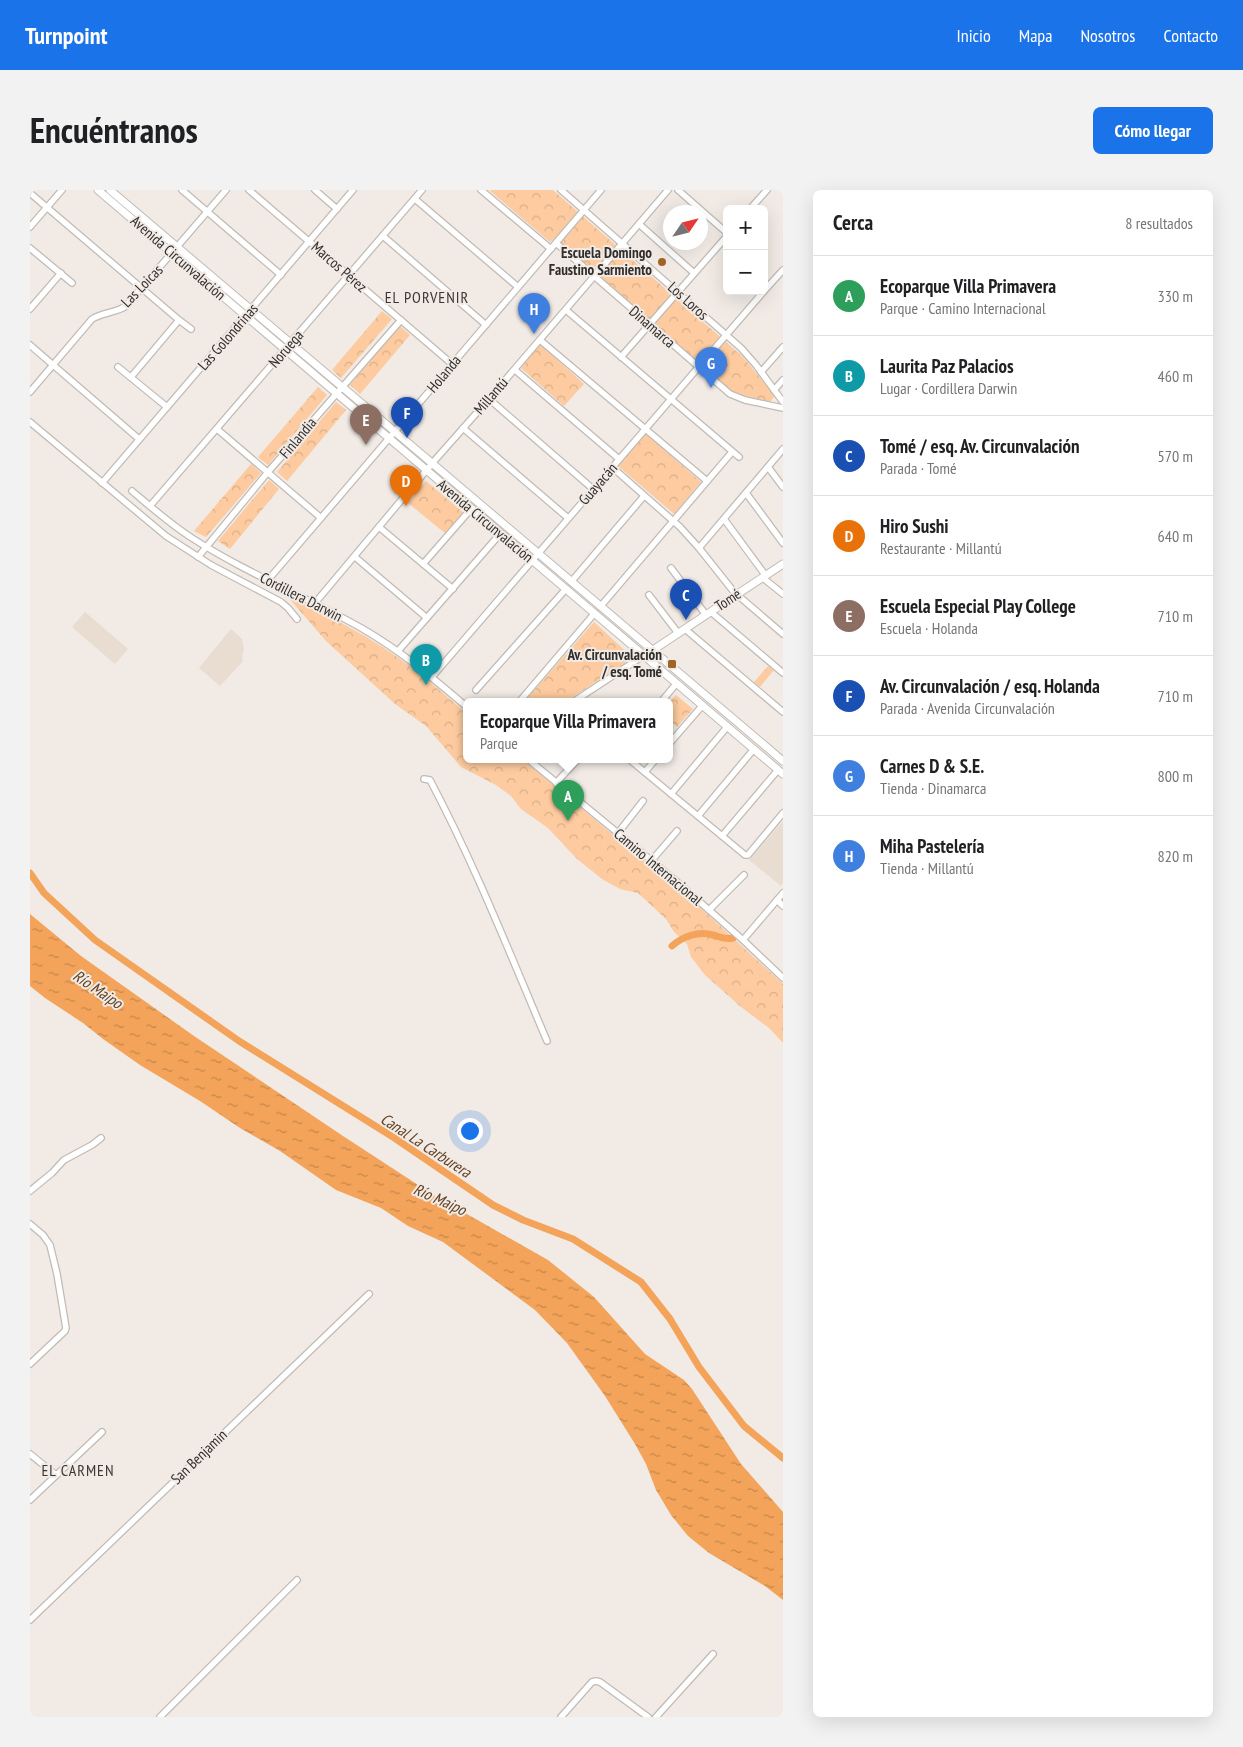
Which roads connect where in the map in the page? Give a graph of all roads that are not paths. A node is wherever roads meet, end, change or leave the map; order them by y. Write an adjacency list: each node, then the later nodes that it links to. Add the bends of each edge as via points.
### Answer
1 (62, 190): 20 (street)
2 (98, 190): 35 (street, Avenida Circunvalación)
3 (110, 190): 32 (street, Avenida Circunvalación)
4 (182, 190): 23 (street)
5 (226, 190): 23 (street, Las Loicas)
6 (249, 190): 29 (street, Marcos Pérez)
7 (315, 190): 21 (street)
8 (353, 190): 21 (street, Las Golondrinas)
9 (422, 190): 18 (street, Noruega)
10 (481, 190): 34 (street)
11 (561, 190): 22 (street, Los Loros)
12 (601, 190): 22 (street, Holanda)
13 (668, 190): 24 (street, Millantú)
14 (678, 190): 26 (street)
15 (757, 190): 16 (street)
16 (764, 192): 19 (street)
17 (30, 193): 20 (street)
18 (415, 198): 27 (street, Noruega); 43 (street)
19 (753, 205)
20 (47, 207): 25 (street); 45 (street)
21 (337, 209): 29 (street, Las Golondrinas)
22 (584, 210): 30 (street, Holanda); 31 (street, Los Loros)
23 (207, 212): 32 (street, Las Loicas); 39 (street)
24 (639, 224): 31 (street, Millantú); 37 (street)
25 (30, 226)
26 (723, 230)
27 (382, 236): 40 (street, Noruega); 55 (street)
28 (723, 239): 37 (street)
29 (309, 242): 39 (street, Las Golondrinas); 40 (street, Marcos Pérez)
30 (556, 243): 34 (street, Holanda); 41 (street, Dinamarca)
31 (623, 243): 41 (street, Millantú); 46 (street, Los Loros)
32 (177, 247): 35 (street, Las Loicas); 49 (street, Avenida Circunvalación)
33 (30, 248): 38 (street)
34 (551, 249): 43 (street, Holanda)
35 (172, 254): 45 (street, Las Loicas); 51 (street, Avenida Circunvalación)
36 (783, 270): 44 (street, Guayacán)
37 (694, 273): 46 (street)
38 (61, 274): 42 (street); 48 (street)
39 (281, 275): 49 (street, Las Golondrinas)
40 (349, 276): 53 (street, Marcos Pérez); 59 (street, Noruega)
41 (595, 276): 50 (street, Millantú); 54 (street, Dinamarca)
42 (72, 283)
43 (518, 287): 55 (street, Holanda)
44 (768, 287)
45 (142, 288): 52 (street); 65 (street, Las Loicas, via 124,308 92,319)
46 (678, 291): 54 (street); 57 (street, Los Loros)
47 (760, 295): 57 (street, Guayacán)
48 (30, 309)
49 (251, 310): 51 (street, Las Golondrinas); 59 (street, Avenida Circunvalación)
50 (566, 310): 58 (street, Millantú); 63 (street)
51 (245, 316): 62 (street, Avenida Circunvalación); 79 (street, Las Golondrinas)
52 (179, 320): 56 (street); 70 (street)
53 (400, 320): 64 (street, Marcos Pérez); 72 (street, Finlandia)
54 (649, 324): 63 (street); 67 (street, Dinamarca)
55 (486, 325): 64 (street, Holanda)
56 (191, 329)
57 (726, 334): 67 (street, Guayacán); 69 (street, Los Loros)
58 (540, 340): 68 (street, Millantú); 83 (street)
59 (291, 344): 62 (street, Noruega); 72 (street, Avenida Circunvalación)
60 (30, 345): 65 (street)
61 (783, 347): 69 (street)
62 (285, 350): 75 (street, Avenida Circunvalación); 84 (street, Noruega)
63 (621, 357): 77 (street)
64 (452, 364): 85 (street, Holanda)
65 (53, 365): 74 (street, Las Loicas); 86 (street)
66 (118, 366): 70 (street)
67 (698, 367): 77 (street, Guayacán); 80 (street, Dinamarca, via 734,396)
68 (515, 370): 76 (street, Millantú); 91 (street)
69 (762, 372): 73 (street, Los Loros)
70 (130, 377): 79 (street)
71 (783, 380): 73 (street)
72 (342, 387): 75 (street, Finlandia); 85 (street, Avenida Circunvalación)
73 (774, 390): 78 (street, Los Loros)
74 (30, 392)
75 (336, 394): 87 (street, Avenida Circunvalación); 96 (street, Finlandia)
76 (489, 399): 82 (street, Millantú); 100 (street)
77 (671, 399): 83 (street, Guayacán); 89 (street)
78 (783, 402)
79 (167, 407): 86 (street, Las Golondrinas)
80 (783, 408)
81 (30, 422): 98 (street)
82 (463, 428): 92 (street, Millantú); 107 (street)
83 (645, 428): 91 (street, Guayacán); 97 (street)
84 (217, 429): 96 (street); 104 (street, Noruega)
85 (394, 432): 87 (street, Holanda); 92 (street, Avenida Circunvalación)
86 (139, 439): 98 (street, Las Golondrinas)
87 (389, 439): 95 (street, Avenida Circunvalación); 106 (street, Holanda)
88 (783, 449): 94 (street)
89 (732, 452): 90 (street); 97 (street)
90 (739, 457)
91 (618, 460): 93 (street, Guayacán)
92 (432, 464): 95 (street, Millantú); 115 (street, Avenida Circunvalación)
93 (612, 467): 100 (street, Guayacán); 103 (street)
94 (768, 467): 99 (street); 102 (street)
95 (426, 471): 105 (street, Avenida Circunvalación); 110 (street, Millantú)
96 (268, 472): 106 (street); 113 (street, Finlandia)
97 (708, 481): 109 (street)
98 (102, 482): 117 (street, via 159,531)
99 (783, 488)
100 (593, 489): 107 (street, Guayacán)
101 (132, 491): 104 (street, Cordillera Darwin)
102 (746, 493): 108 (street); 112 (street)
103 (644, 496): 109 (street); 124 (street)
104 (150, 506): 113 (street, Cordillera Darwin)
105 (470, 509): 111 (street, Avenida Circunvalación); 119 (street)
106 (321, 518): 123 (street, Holanda)
107 (568, 518): 115 (street, Guayacán)
108 (724, 519): 114 (street); 122 (street)
109 (674, 521): 114 (street); 131 (street)
110 (379, 527): 116 (street, Millantú); 119 (street)
111 (500, 534): 118 (street, Avenida Circunvalación); 125 (street)
112 (783, 543)
113 (206, 547): 117 (street, Finlandia); 123 (street, Cordillera Darwin)
114 (700, 548): 129 (street)
115 (538, 554): 118 (street, Guayacán); 124 (street, Avenida Circunvalación)
116 (355, 557): 130 (street, Millantú); 134 (street)
117 (198, 558): 135 (street, via 281,602)
118 (532, 561): 126 (street, Avenida Circunvalación); 142 (street, Guayacán)
119 (423, 564): 125 (street)
120 (783, 564): 122 (street, Tomé)
121 (671, 568): 133 (street)
122 (764, 577): 127 (street); 129 (street, Tomé)
123 (268, 580): 130 (street, Cordillera Darwin)
124 (571, 582): 131 (street, Avenida Circunvalación)
125 (452, 589): 134 (street)
126 (565, 590): 132 (street, Avenida Circunvalación); 144 (street)
127 (783, 594)
128 (650, 595): 136 (street)
129 (737, 595): 133 (street, Tomé); 137 (street)
130 (315, 603): 138 (street, Cordillera Darwin)
131 (600, 607): 139 (street, Avenida Circunvalación)
132 (594, 614): 140 (street, Avenida Circunvalación); 145 (street)
133 (708, 614): 136 (street, Tomé); 141 (street)
134 (427, 618): 138 (street)
135 (297, 619)
136 (682, 631): 139 (street, Tomé); 150 (street)
137 (783, 634)
138 (398, 651): 142 (street, Cordillera Darwin)
139 (652, 651): 140 (street, Tomé); 154 (street, Avenida Circunvalación)
140 (643, 656): 143 (street, Avenida Circunvalación); 146 (street, Tomé)
141 (783, 673)
142 (432, 678): 148 (street, Cordillera Darwin)
143 (676, 684): 147 (street); 149 (street, Avenida Circunvalación)
144 (476, 690)
145 (522, 698)
146 (579, 698)
147 (664, 698)
148 (463, 704)
149 (702, 706): 151 (street, Avenida Circunvalación); 152 (street)
150 (783, 712)
151 (727, 727): 153 (street, Avenida Circunvalación); 163 (street)
152 (673, 739)
153 (754, 749): 160 (street, Avenida Circunvalación); 166 (street)
154 (783, 761)
155 (533, 763): 162 (street, Camino Internacional)
156 (574, 763): 162 (street)
157 (634, 763): 159 (street)
158 (652, 763): 159 (street)
159 (645, 772): 163 (street)
160 (781, 772): 169 (street)
161 (424, 779): 178 (street, via 430,780 459,837)
162 (556, 783): 168 (street, Camino Internacional)
163 (671, 794): 166 (street)
164 (644, 801): 168 (street)
165 (783, 813): 169 (street, via 746,855)
166 (698, 816): 169 (street)
167 (677, 831): 170 (street)
168 (618, 833): 170 (street, Camino Internacional)
169 (722, 836)
170 (652, 860): 175 (street, Camino Internacional)
171 (744, 875): 175 (street)
172 (783, 893): 173 (street)
173 (777, 900): 174 (street); 176 (street)
174 (783, 906)
175 (709, 910): 176 (street, Camino Internacional)
176 (743, 940): 177 (street, Camino Internacional)
177 (783, 978)
178 (547, 1041)
179 (102, 1138): 180 (street, via 64,1160)
180 (30, 1191)
181 (30, 1224): 183 (street, via 43,1235 52,1250 66,1328)
182 (369, 1294): 189 (street, San Benjamin)
183 (30, 1364)
184 (102, 1432): 186 (street)
185 (30, 1454): 186 (street)
186 (56, 1476): 187 (street)
187 (30, 1500)
188 (297, 1580): 191 (street)
189 (30, 1620)
190 (713, 1654): 194 (street)
191 (160, 1717)
192 (561, 1717): 193 (street, via 596,1681)
193 (648, 1717)
194 (656, 1717)

